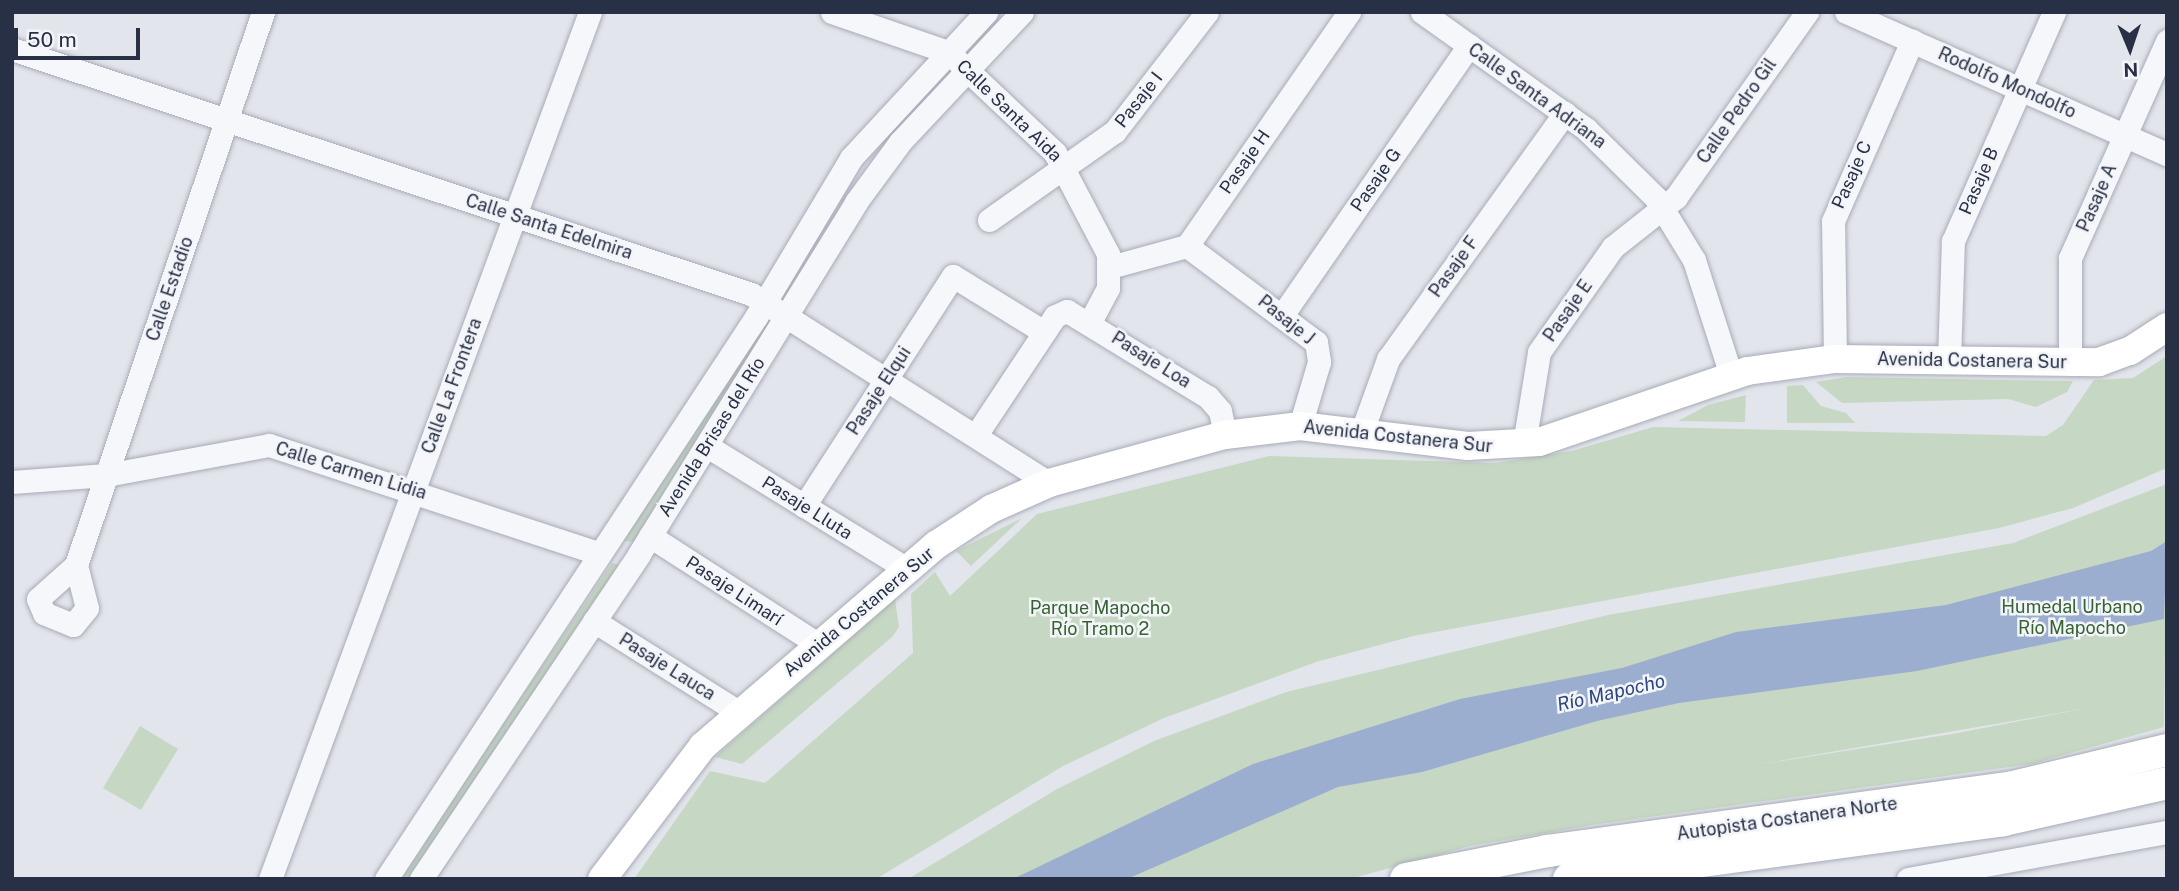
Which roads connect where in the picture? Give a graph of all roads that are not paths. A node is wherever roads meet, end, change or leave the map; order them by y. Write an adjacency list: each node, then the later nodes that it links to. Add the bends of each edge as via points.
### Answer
1 (263, 12): 20 (street, Calle Estadio)
2 (590, 12): 25 (street, Calle La Frontera)
3 (832, 12): 16 (street, Calle Santa Aida)
4 (986, 12): 16 (street, Avenida Brisas del Río)
5 (1022, 12): 17 (street, Avenida Brisas del Río)
6 (1206, 12): 23 (street, Pasaje I, via 1122,124)
7 (1349, 12): 27 (street, Pasaje H)
8 (1422, 12): 14 (street, Calle Santa Adriana)
9 (1807, 12): 24 (street, Calle Pedro Gil)
10 (1846, 12): 12 (street, Rodolfo Mondolfo)
11 (2054, 12): 18 (street, Pasaje B)
12 (1912, 41): 18 (street, Rodolfo Mondolfo); 36 (street, Pasaje C, via 1833,220)
13 (2167, 41): 21 (street, Pasaje A)
14 (1469, 45): 19 (street, Calle Santa Adriana); 31 (street, Pasaje G)
15 (12, 48): 20 (street, Calle Santa Edelmira)
16 (948, 51): 17 (street, Calle Santa Aida); 30 (street, Avenida Brisas del Río, via 851,158)
17 (969, 70): 23 (street, Calle Santa Aida); 32 (street, Avenida Brisas del Río, via 879,170)
18 (2020, 89): 21 (street, Rodolfo Mondolfo); 37 (street, Pasaje B, via 1954,241)
19 (1565, 113): 24 (street, Calle Santa Adriana, via 1626,164); 42 (street, Pasaje F, via 1388,359)
20 (226, 121): 25 (street, Calle Santa Edelmira); 47 (street, Calle Estadio)
21 (2125, 135): 22 (street, Rodolfo Mondolfo); 38 (street, Pasaje A, via 2069,264)
22 (2167, 154)
23 (1065, 165): 26 (street, Pasaje I); 28 (street, Calle Santa Aida)
24 (1665, 209): 39 (street, Calle Santa Adriana, via 1698,269); 45 (street, Pasaje E, via 1613,247 1539,352)
25 (515, 216): 30 (street, Calle Santa Edelmira); 50 (street, Calle La Frontera)
26 (989, 220)
27 (1187, 246): 28 (street); 31 (street, Pasaje J)
28 (1110, 267): 33 (street, via 1108,288)
29 (953, 276): 34 (street, Pasaje Loa); 40 (street, Pasaje Elqui)
30 (765, 300): 32 (street, Calle Santa Edelmira); 53 (street, Avenida Brisas del Río)
31 (1283, 314): 41 (street, Pasaje J, via 1312,337 1320,355)
32 (790, 316): 40 (street, Calle Santa Edelmira); 46 (street, Avenida Brisas del Río)
33 (1090, 322): 34 (street, Pasaje Loa, via 1068,311); 44 (street, Pasaje Loa, via 1208,397 1220,411)
34 (1050, 324): 43 (street)
35 (2167, 327): 38 (main road, Avenida Costanera Sur, via 2115,358)
36 (1835, 359): 37 (main road, Avenida Costanera Sur); 39 (main road, Avenida Costanera Sur)
37 (1949, 360): 38 (main road, Avenida Costanera Sur)
38 (2070, 364)
39 (1731, 375): 45 (main road, Avenida Costanera Sur)
40 (888, 376): 43 (street, Calle Santa Edelmira); 51 (street, Pasaje Elqui)
41 (1300, 426): 42 (main road, Avenida Costanera Sur); 44 (main road, Avenida Costanera Sur)
42 (1362, 431): 45 (main road, Avenida Costanera Sur, via 1468,446)
43 (978, 432): 49 (street, Calle Santa Edelmira)
44 (1225, 435): 49 (main road, Avenida Costanera Sur)
45 (1524, 444)
46 (707, 446): 51 (street, Pasaje Lluta); 52 (street, Avenida Brisas del Río)
47 (106, 475): 48 (street, Calle Carmen Lidia); 50 (street, Calle Carmen Lidia, via 269,445); 54 (street, Calle Estadio)
48 (12, 482)
49 (1049, 483): 55 (main road, Avenida Costanera Sur, via 972,520)
50 (414, 490): 53 (street, Calle Carmen Lidia); 62 (street, Calle La Frontera)
51 (804, 506): 55 (street, Pasaje Lluta)
52 (650, 536): 56 (street, Avenida Brisas del Río); 57 (street, Pasaje Limarí)
53 (600, 554): 63 (street, Avenida Brisas del Río)
54 (76, 565)
55 (907, 569): 57 (main road, Avenida Costanera Sur)
56 (594, 621): 58 (street, Pasaje Lauca); 64 (street, Avenida Brisas del Río)
57 (819, 645): 58 (main road, Avenida Costanera Sur)
58 (740, 713): 65 (main road, Avenida Costanera Sur, via 680,770)
59 (2167, 750): 66 (highway, Autopista Costanera Norte, via 2002,789 1548,851)
60 (2166, 783): 67 (highway, Autopista Costanera Norte, via 2003,820)
61 (2167, 832): 68 (street)
62 (270, 879)
63 (386, 879)
64 (421, 879)
65 (602, 879)
66 (1406, 879)
67 (1569, 879)
68 (1908, 879)

